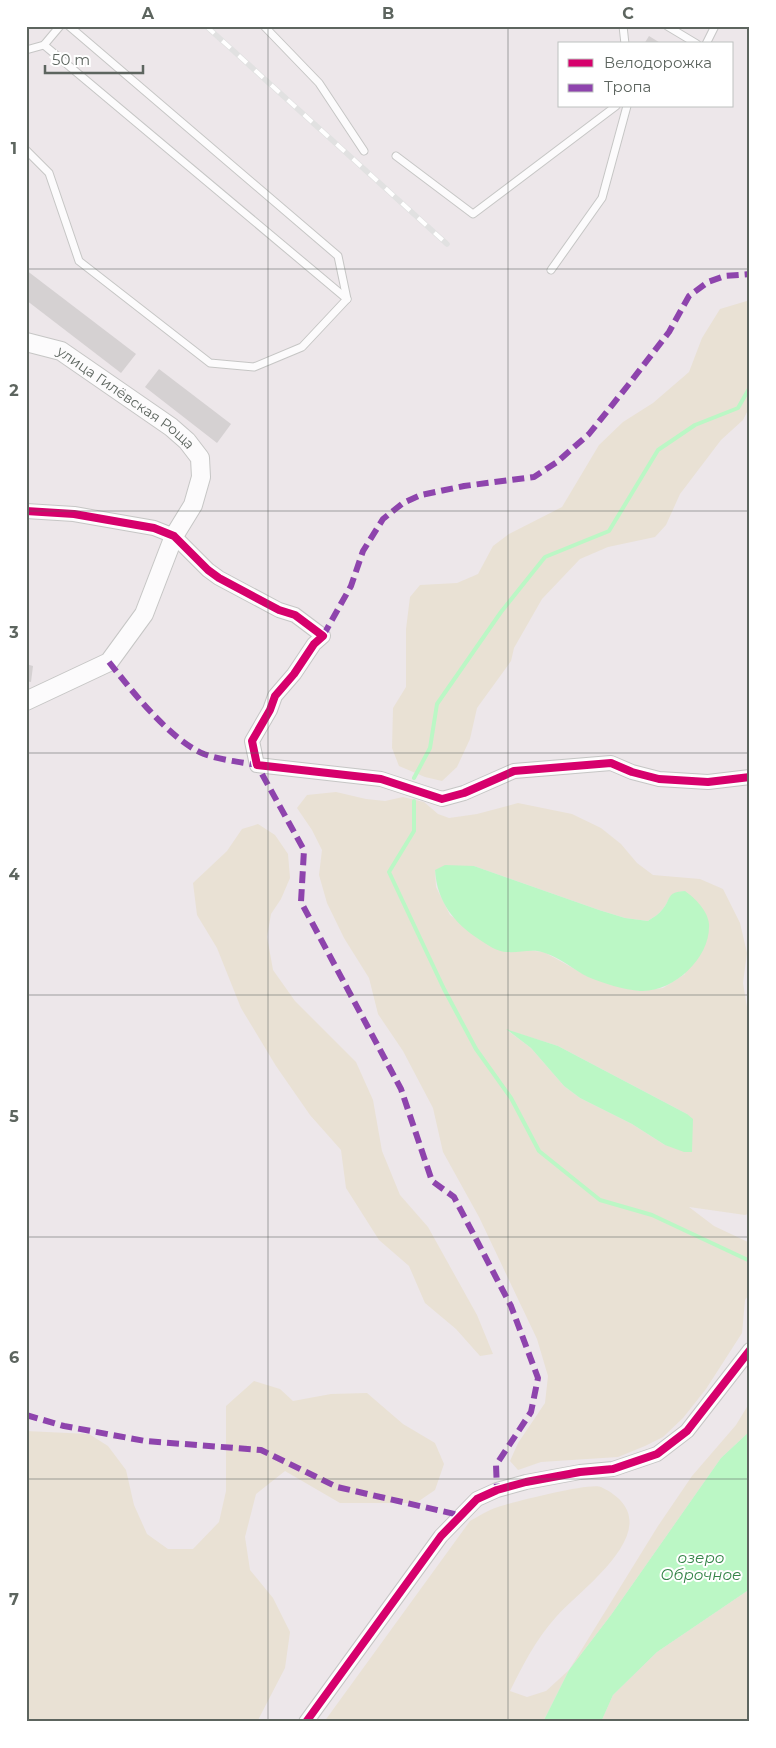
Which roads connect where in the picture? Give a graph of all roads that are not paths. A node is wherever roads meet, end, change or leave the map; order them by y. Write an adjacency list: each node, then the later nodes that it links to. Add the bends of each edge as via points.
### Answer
1 (60, 26): 10 (lane)
2 (69, 26): 18 (lane, via 338,256)
3 (264, 26): 15 (lane, via 319,83)
4 (623, 26): 7 (lane)
5 (667, 26): 8 (lane)
6 (715, 26): 9 (lane)
7 (625, 42)
8 (694, 42)
9 (707, 42)
10 (44, 45): 11 (lane); 18 (lane)
11 (26, 50)
12 (613, 108): 16 (lane, via 473,214)
13 (626, 108): 17 (lane, via 602,198)
14 (26, 150): 18 (lane, via 49,173 79,260 210,363 254,367 302,347)
15 (364, 151)
16 (396, 156)
17 (551, 270)
18 (347, 299)
19 (26, 342): 21 (street, улица Гилёвская Роща, via 61,351 171,427 200,458 202,477 193,505)
20 (26, 512): 21 (street, via 74,514 154,528)
21 (174, 536): 22 (street, улица Гилёвская Роща, via 144,614 109,662); 23 (street, via 219,578 279,610 296,615 323,636 275,696 252,741 257,765 382,779 442,799 514,771 611,764 659,779 708,782)
22 (26, 701)
23 (750, 778)
24 (750, 1350): 25 (street, via 692,1426 657,1454 613,1469 526,1482 477,1499 441,1536)
25 (306, 1722)

